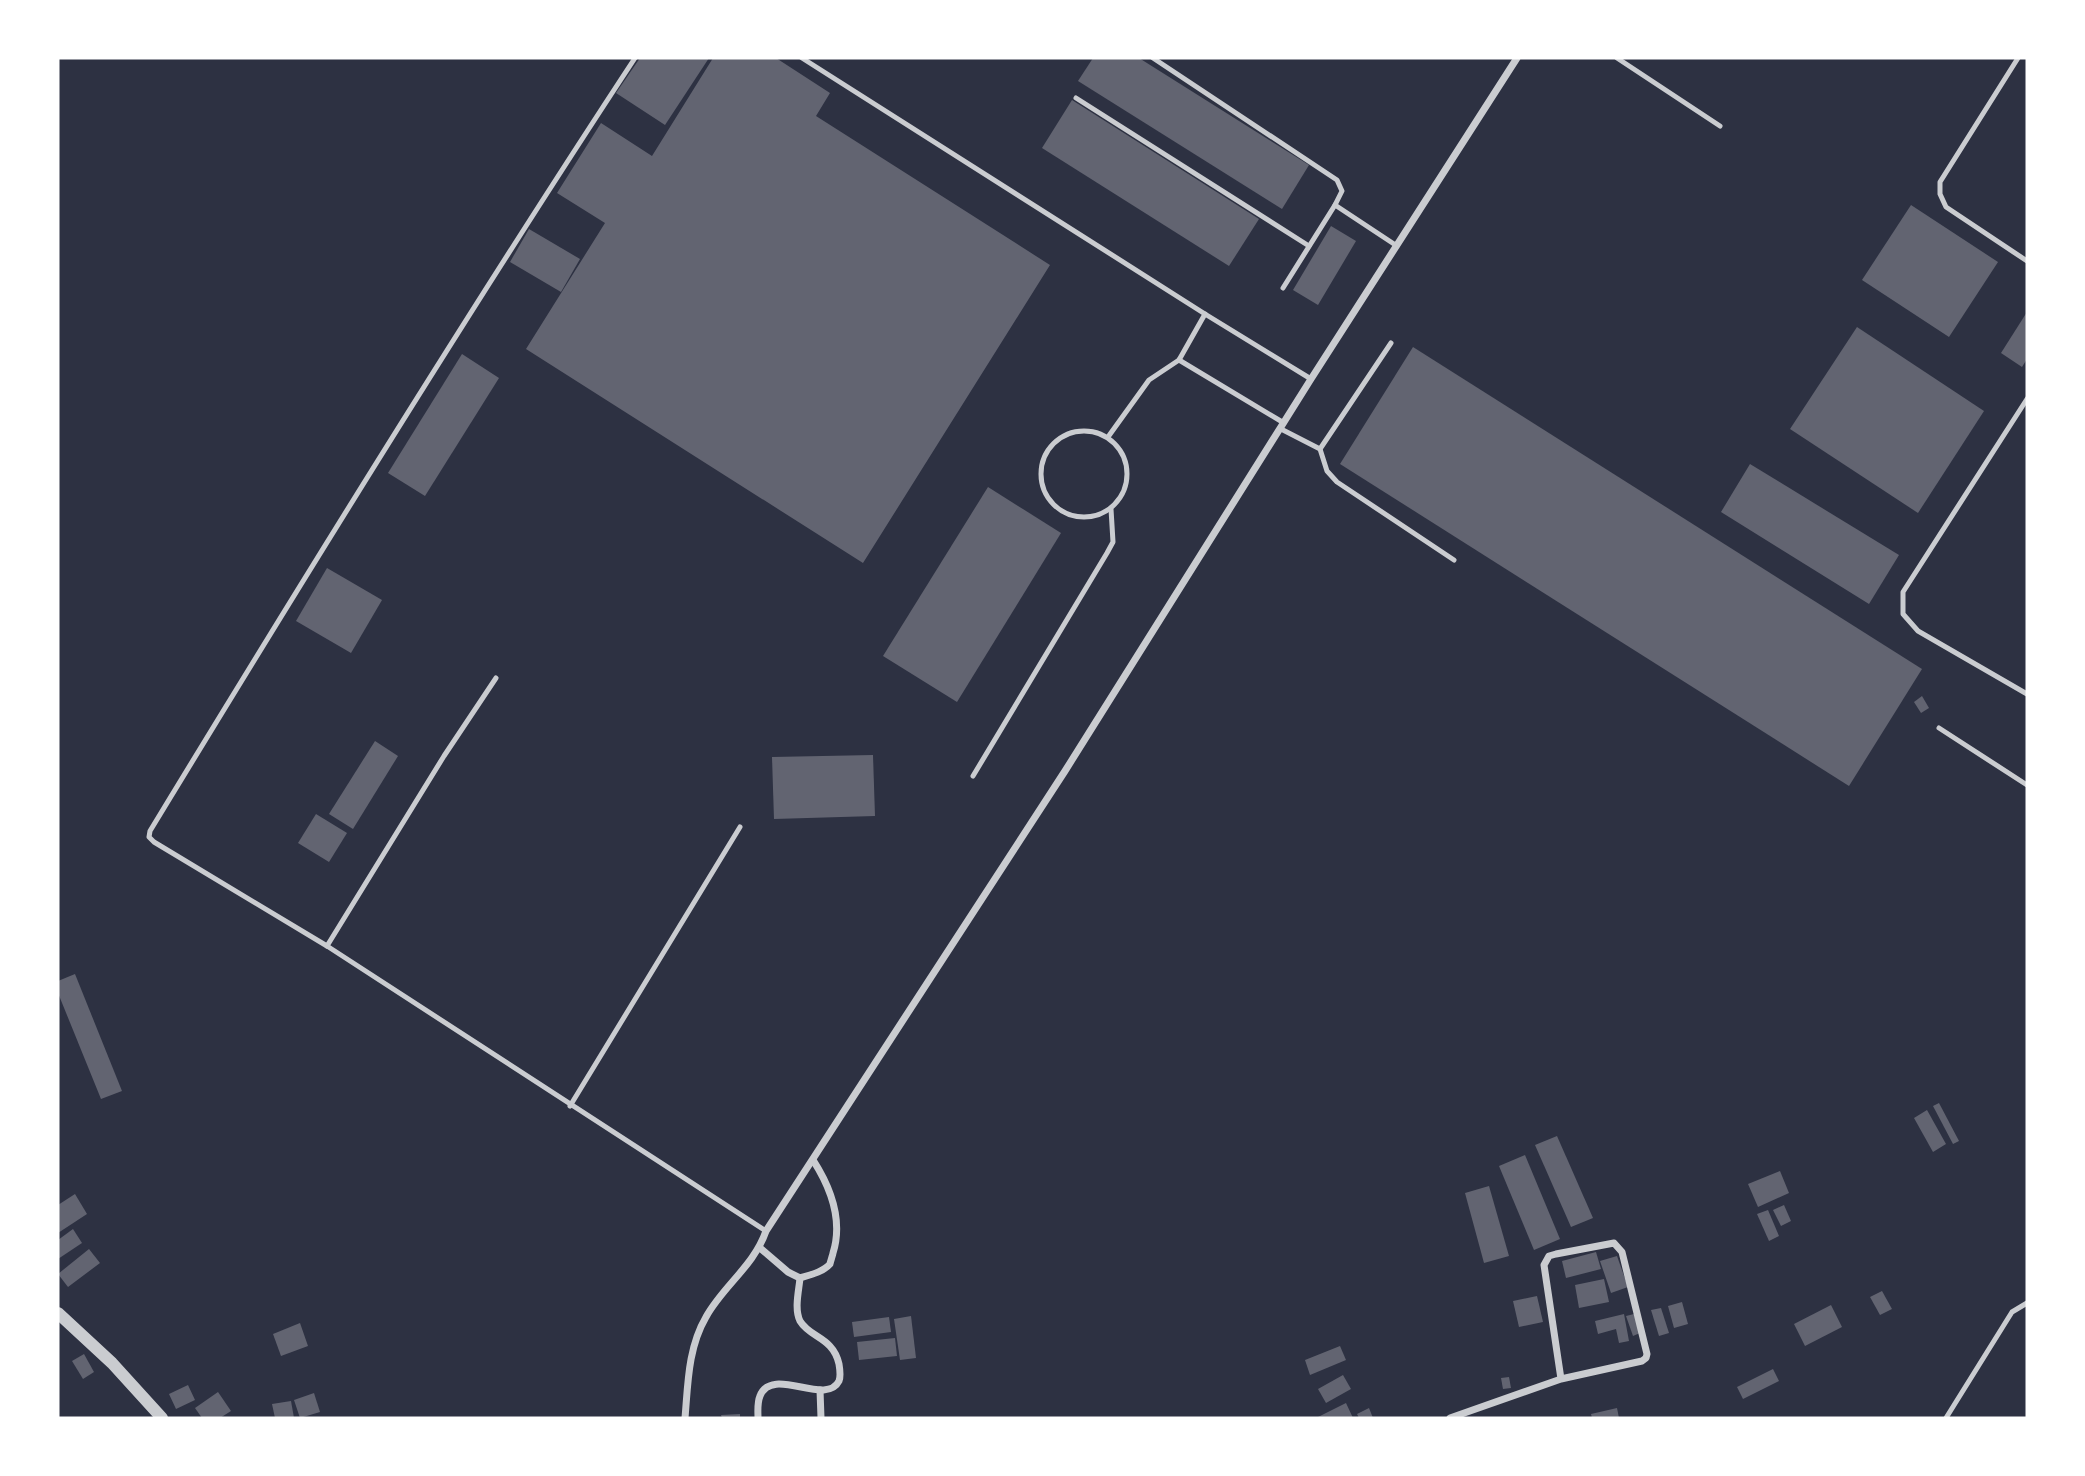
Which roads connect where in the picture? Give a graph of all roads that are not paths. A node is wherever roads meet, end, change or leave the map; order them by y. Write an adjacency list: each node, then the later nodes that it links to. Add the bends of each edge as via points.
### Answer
1 (635, 58): 30 (lane, via 510,249 150,831 153,842)
2 (802, 58): 14 (lane)
3 (1153, 58): 9 (lane, via 1337,180 1342,191)
4 (1517, 58): 11 (street)
5 (1617, 58): 8 (lane)
6 (2018, 58): 12 (lane, via 1940,182 1940,194 1946,207)
7 (1076, 98): 10 (lane)
8 (1720, 126)
9 (1335, 205): 10 (lane); 11 (lane)
10 (1309, 246): 13 (lane)
11 (1397, 246): 17 (street)
12 (2027, 261)
13 (1283, 288)
14 (1205, 314): 16 (lane); 17 (lane)
15 (1391, 343): 21 (lane)
16 (1179, 359): 19 (lane); 20 (lane, via 1149,380)
17 (1311, 379): 19 (street)
18 (2027, 399): 25 (lane, via 1903,592 1903,614 1918,631)
19 (1282, 426): 21 (lane); 32 (street)
20 (1108, 436): 22 (lane, via 1123,452 1128,472 1124,493); 22 (lane, via 1088,430 1067,433 1050,445 1041,464 1042,486 1052,504 1070,516 1091,517)
21 (1320, 449): 23 (lane, via 1327,471 1337,482)
22 (1111, 509): 27 (lane, via 1113,542 1107,554)
23 (1454, 560)
24 (496, 678): 30 (lane)
25 (2026, 691)
26 (1939, 728): 28 (lane)
27 (973, 776)
28 (2027, 785)
29 (740, 827): 31 (lane)
30 (327, 946): 31 (lane)
31 (570, 1106): 33 (lane)
32 (813, 1160): 33 (street); 35 (street, via 832,1196 838,1230 830,1263)
33 (766, 1231): 34 (street)
34 (760, 1248): 35 (street); 41 (street, via 706,1316 689,1361)
35 (800, 1278): 39 (street, via 799,1319 830,1345 841,1371 833,1387)
36 (2027, 1303): 45 (lane, via 2012,1312)
37 (58, 1313): 40 (street)
38 (1561, 1379): 38 (street, via 1646,1358 1622,1252 1614,1243 1549,1256 1544,1265); 44 (street)
39 (820, 1390): 42 (street, via 785,1384 767,1388 759,1400); 43 (street)
40 (162, 1418)
41 (685, 1418)
42 (758, 1418)
43 (821, 1418)
44 (1450, 1418)
45 (1946, 1418)

